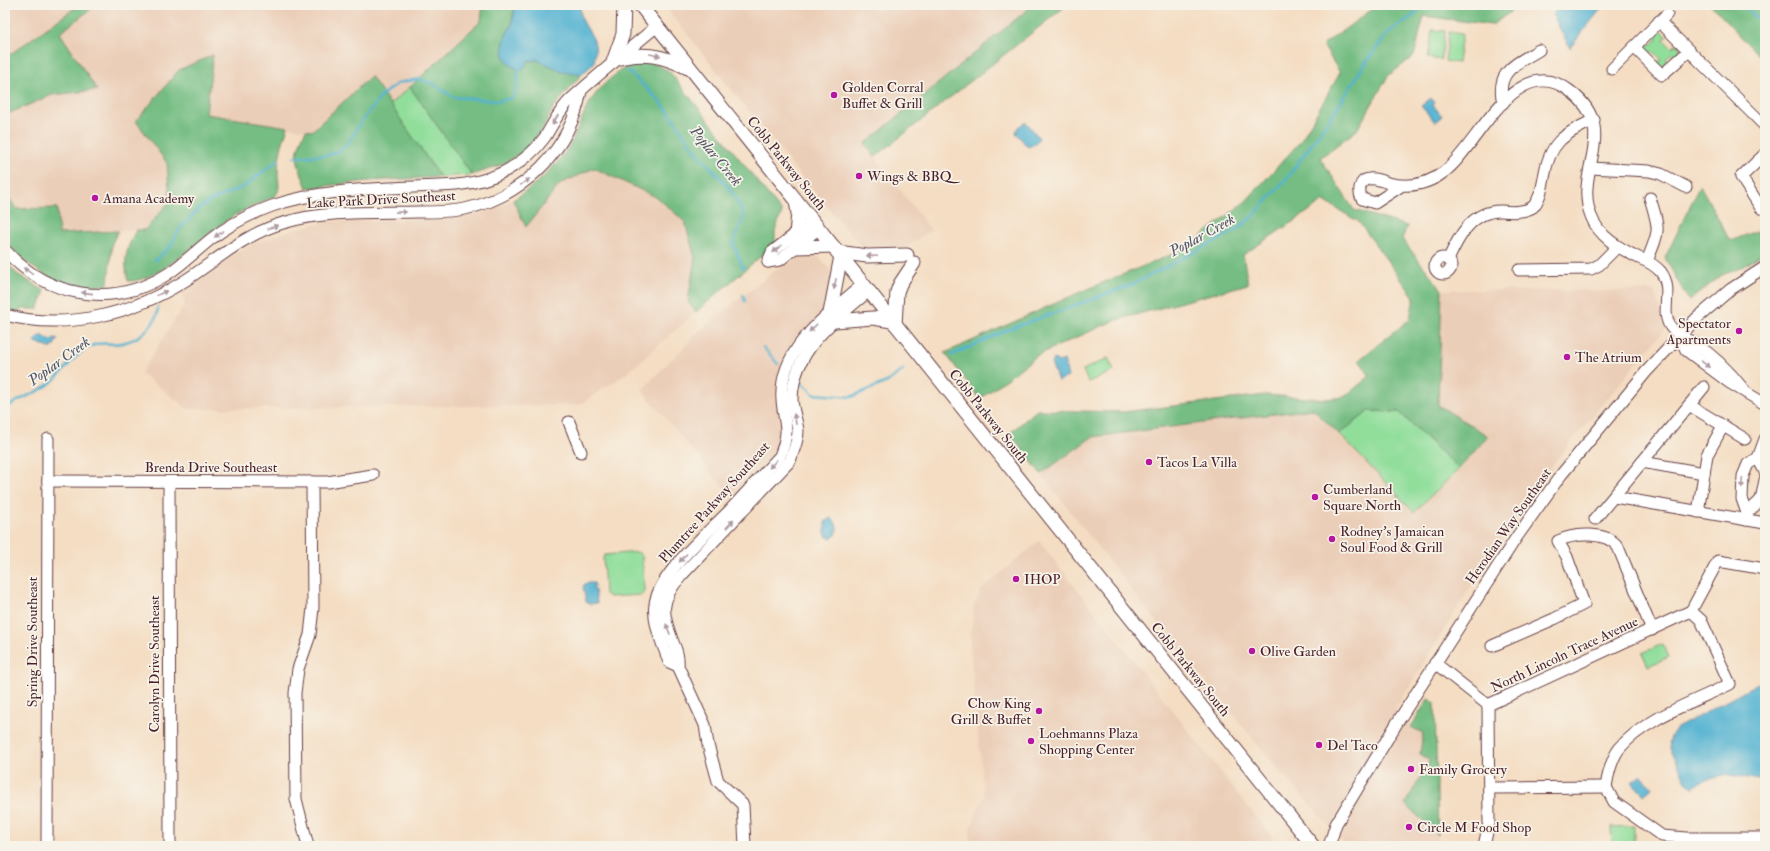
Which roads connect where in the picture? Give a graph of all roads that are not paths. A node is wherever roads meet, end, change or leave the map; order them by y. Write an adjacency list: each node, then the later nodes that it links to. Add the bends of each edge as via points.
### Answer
1 (624, 5): 7 (main road, via 624,34)
2 (640, 5): 3 (main road, Cobb Parkway South)
3 (657, 26): 7 (street, Lake Park Drive Southeast); 9 (main road, Cobb Parkway South)
4 (1634, 47): 6 (street, via 1662,75); 6 (street, via 1663,18); 8 (street)
5 (1539, 50): 11 (street, via 1505,73 1500,86)
6 (1689, 50): 13 (street)
7 (615, 60): 9 (main road, one-way to 9, via 637,55 653,55); 10 (street, Lake Park Drive Southeast)
8 (1612, 69)
9 (692, 70): 19 (main road, Cobb Parkway South)
10 (581, 91): 24 (street, Lake Park Drive Southeast, one-way to 24, via 566,104 530,154 518,164 490,178 457,185 334,192 272,206 227,228 166,275 126,291 91,294 54,287 29,273); 31 (street, Lake Park Drive Southeast, one-way to 10, via 44,322 65,322 116,311 175,287 240,242 284,222 344,214 446,211 486,202 528,180 550,158 570,125)
11 (1502, 103): 12 (street, via 1522,87 1547,81 1564,87 1575,95 1589,110); 16 (street, via 1447,170 1427,182)
12 (1594, 120): 15 (street, via 1595,143); 26 (street, via 1565,135 1555,144 1547,159 1540,194 1533,207 1522,212 1493,211 1478,218 1460,233)
13 (1765, 126)
14 (1765, 154): 20 (street, via 1741,177 1761,208)
15 (1590, 168): 17 (street, via 1649,171 1661,174); 23 (street, via 1588,208 1604,236)
16 (1401, 186)
17 (1686, 187)
18 (1650, 198): 27 (street, via 1658,226)
19 (796, 200): 21 (main road, Cobb Parkway South); 22 (main road)
20 (1765, 206)
21 (815, 225): 22 (street); 25 (main road, Cobb Parkway South)
22 (796, 240): 25 (main road, one-way to 25)
23 (1618, 247): 27 (street); 29 (street, via 1591,269)
24 (5, 250)
25 (837, 251): 30 (main road, Cobb Parkway South); 32 (main road, one-way to 32); 33 (main road, one-way to 25, via 897,292 910,259)
26 (1448, 260)
27 (1647, 261): 34 (street, via 1664,277 1668,297 1668,321 1671,328)
28 (1765, 267): 34 (street, Herodian Way Southeast, via 1716,300)
29 (1519, 270)
30 (866, 288): 32 (street, Plumtree Parkway Southeast); 33 (main road, Cobb Parkway South)
31 (5, 315)
32 (832, 317): 33 (main road, via 873,318); 70 (street, Plumtree Parkway Southeast, via 802,340 788,364 782,400 787,429 786,441 780,456 683,557 658,592 654,612 657,628 670,662 678,666 705,725 718,781 743,805)
33 (894, 322): 71 (main road, Cobb Parkway South)
34 (1680, 336): 36 (street, via 1693,342 1720,364 1744,390); 62 (street, Herodian Way Southeast, via 1646,372 1560,475)
35 (1704, 387): 37 (street)
36 (1765, 404)
37 (1689, 405): 39 (street); 45 (street)
38 (569, 422): 43 (street)
39 (1723, 426): 41 (street); 47 (street, via 1709,450)
40 (48, 439): 50 (street, Spring Drive Southeast)
41 (1745, 439)
42 (1765, 439): 44 (street)
43 (581, 452)
44 (1758, 458): 46 (street); 55 (street, one-way to 55, via 1748,464 1743,476 1742,499)
45 (1642, 462): 47 (street); 53 (street)
46 (1765, 472)
47 (1704, 473): 54 (street)
48 (373, 475): 52 (street, Brenda Drive Southeast, via 342,481)
49 (1765, 480): 55 (street, via 1761,500)
50 (48, 481): 51 (street, Brenda Drive Southeast); 67 (street, Spring Drive Southeast)
51 (169, 482): 52 (street, Brenda Drive Southeast); 68 (street, Carolyn Drive Southeast)
52 (312, 482): 69 (street, via 313,608 310,635 298,669 295,692 296,799)
53 (1614, 497): 54 (street); 56 (street)
54 (1698, 512): 55 (street)
55 (1746, 517): 57 (street)
56 (1595, 519)
57 (1765, 524)
58 (1765, 569): 59 (street, via 1718,561)
59 (1691, 611): 60 (street, North Lincoln Trace Avenue); 64 (street, via 1701,620 1730,684 1651,722 1633,735 1613,760)
60 (1652, 630): 61 (street, North Lincoln Trace Avenue, via 1615,542 1601,536 1566,537 1558,541 1567,557 1584,604); 63 (street, North Lincoln Trace Avenue)
61 (1492, 646)
62 (1435, 663): 63 (street); 72 (street, Herodian Way Southeast, via 1336,824)
63 (1488, 705): 65 (street)
64 (1606, 787): 65 (street); 66 (street, via 1614,802 1662,836)
65 (1490, 788): 73 (street, via 1489,823)
66 (1765, 838)
67 (47, 846)
68 (170, 846)
69 (308, 846)
70 (745, 846)
71 (1313, 846)
72 (1329, 846)
73 (1484, 846)

